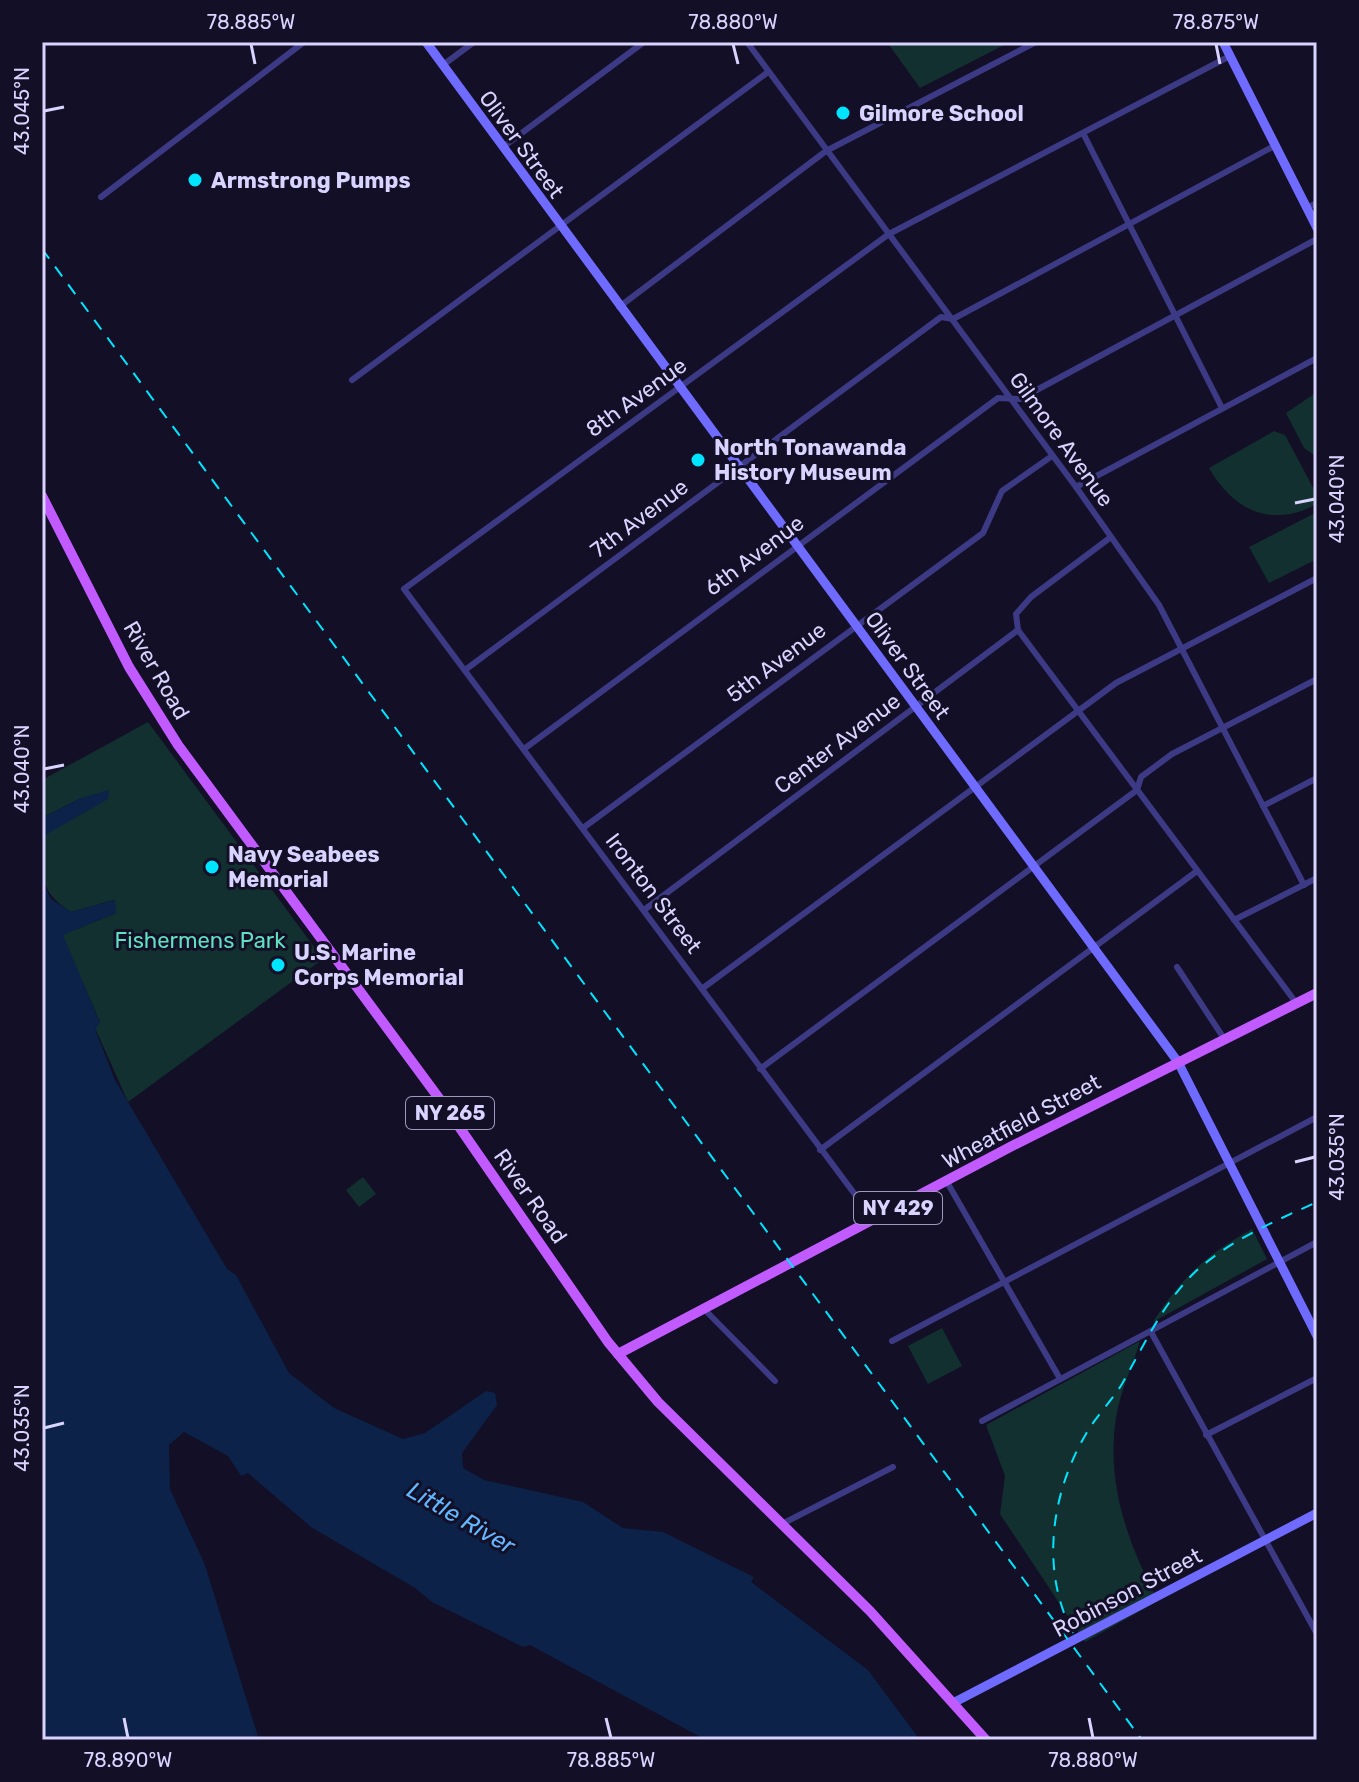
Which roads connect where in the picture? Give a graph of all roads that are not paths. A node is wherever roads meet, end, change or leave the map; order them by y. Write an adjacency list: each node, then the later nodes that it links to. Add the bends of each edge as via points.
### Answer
1 (304, 42): 15 (street)
2 (426, 42): 9 (main road, Oliver Street)
3 (474, 42): 9 (street)
4 (644, 42): 13 (street)
5 (747, 42): 10 (street, Gilmore Avenue)
6 (1036, 42): 14 (street)
7 (1223, 42): 8 (main road)
8 (1230, 56): 11 (street, 8th Avenue); 12 (main road)
9 (443, 65): 13 (main road, Oliver Street)
10 (768, 72): 14 (street, Gilmore Avenue); 19 (street)
11 (1084, 135): 18 (street); 21 (street, 8th Avenue)
12 (1276, 145): 17 (main road); 18 (street, 7th Avenue)
13 (503, 147): 19 (main road, Oliver Street)
14 (826, 151): 21 (street, Gilmore Avenue); 23 (street)
15 (101, 197)
16 (1317, 203): 17 (street)
17 (1306, 208): 20 (main road)
18 (1129, 224): 24 (street); 25 (street, 7th Avenue)
19 (560, 226): 23 (main road, Oliver Street); 27 (street)
20 (1317, 228)
21 (889, 234): 25 (street, Gilmore Avenue); 28 (street, 8th Avenue)
22 (1317, 239): 24 (street, 6th Avenue)
23 (619, 307): 28 (main road, Oliver Street)
24 (1175, 314): 29 (street, 6th Avenue, via 1020,399); 30 (street)
25 (953, 319): 29 (street, Gilmore Avenue); 32 (street, 7th Avenue, via 941,317)
26 (1317, 358): 30 (street)
27 (352, 380)
28 (679, 388): 32 (main road, Oliver Street); 38 (street, 8th Avenue)
29 (1009, 398): 31 (street, Gilmore Avenue); 36 (street, 6th Avenue, via 998,398)
30 (1222, 408): 33 (street)
31 (1052, 456): 33 (street, Gilmore Avenue); 39 (street, 5th Avenue, via 1002,491 983,533)
32 (738, 466): 36 (main road, Oliver Street); 42 (street, 7th Avenue)
33 (1076, 487): 35 (street, Gilmore Avenue)
34 (42, 496): 79 (main road, River Road / NY 265, via 129,667 178,745 444,1105)
35 (1111, 537): 40 (street, via 1031,597 1016,614); 41 (street, Gilmore Avenue)
36 (796, 546): 39 (main road, Oliver Street); 47 (street, 6th Avenue)
37 (1317, 578): 41 (street)
38 (404, 589): 42 (street, Ironton Street)
39 (856, 625): 44 (main road, Oliver Street); 52 (street, 5th Avenue)
40 (1018, 630): 44 (street, Center Avenue); 45 (street)
41 (1182, 647): 45 (street); 46 (street, Gilmore Avenue)
42 (465, 670): 47 (street, Ironton Street)
43 (1317, 679): 46 (street)
44 (916, 707): 49 (main road, Oliver Street); 57 (street, Center Avenue)
45 (1079, 710): 49 (street); 50 (street)
46 (1223, 727): 50 (street, via 1172,754 1141,777); 51 (street, Gilmore Avenue)
47 (524, 749): 52 (street, Ironton Street)
48 (1317, 778): 51 (street)
49 (976, 788): 53 (main road, Oliver Street); 61 (street)
50 (1137, 790): 53 (street); 54 (street)
51 (1263, 806): 56 (street, Gilmore Avenue)
52 (583, 828): 57 (street, Ironton Street)
53 (1035, 868): 59 (main road, Oliver Street); 66 (street)
54 (1197, 871): 58 (street); 59 (street)
55 (1317, 878): 56 (street)
56 (1304, 885): 58 (street)
57 (644, 910): 61 (street, Ironton Street)
58 (1234, 920): 63 (street)
59 (1093, 947): 65 (main road, Oliver Street); 68 (street)
60 (1177, 967): 64 (street)
61 (703, 988): 66 (street, Ironton Street)
62 (1317, 993): 63 (main road, Wheatfield Street)
63 (1297, 1004): 64 (main road, Wheatfield Street)
64 (1223, 1037): 65 (main road, Wheatfield Street)
65 (1178, 1062): 69 (main road, Oliver Street); 70 (main road, Wheatfield Street / NY 429)
66 (760, 1069): 68 (street, Ironton Street)
67 (1317, 1117): 69 (street)
68 (820, 1150): 71 (street, Ironton Street)
69 (1229, 1163): 73 (main road, Oliver Street); 74 (street)
70 (947, 1182): 71 (main road, Wheatfield Street / NY 429); 74 (street)
71 (874, 1220): 75 (main road, Wheatfield Street / NY 429)
72 (1317, 1242): 73 (street)
73 (1279, 1262): 76 (street); 77 (main road, Oliver Street)
74 (1005, 1282): 78 (street); 80 (street)
75 (704, 1309): 79 (main road, Wheatfield Street / NY 429); 82 (street)
76 (1151, 1332): 80 (street); 84 (street)
77 (1317, 1336)
78 (892, 1341)
79 (618, 1354): 87 (main road, River Road / NY 265, via 672,1416)
80 (1059, 1377): 83 (street)
81 (1317, 1378): 84 (street)
82 (775, 1381)
83 (982, 1421)
84 (1206, 1435): 88 (street)
85 (893, 1467): 87 (street)
86 (1317, 1513): 88 (main road, Robinson Street)
87 (782, 1524): 90 (main road, River Road / NY 265)
88 (1265, 1540): 89 (street); 90 (main road, Robinson Street)
89 (1317, 1634)
90 (953, 1703): 91 (main road, River Road / NY 265)
91 (986, 1740)

